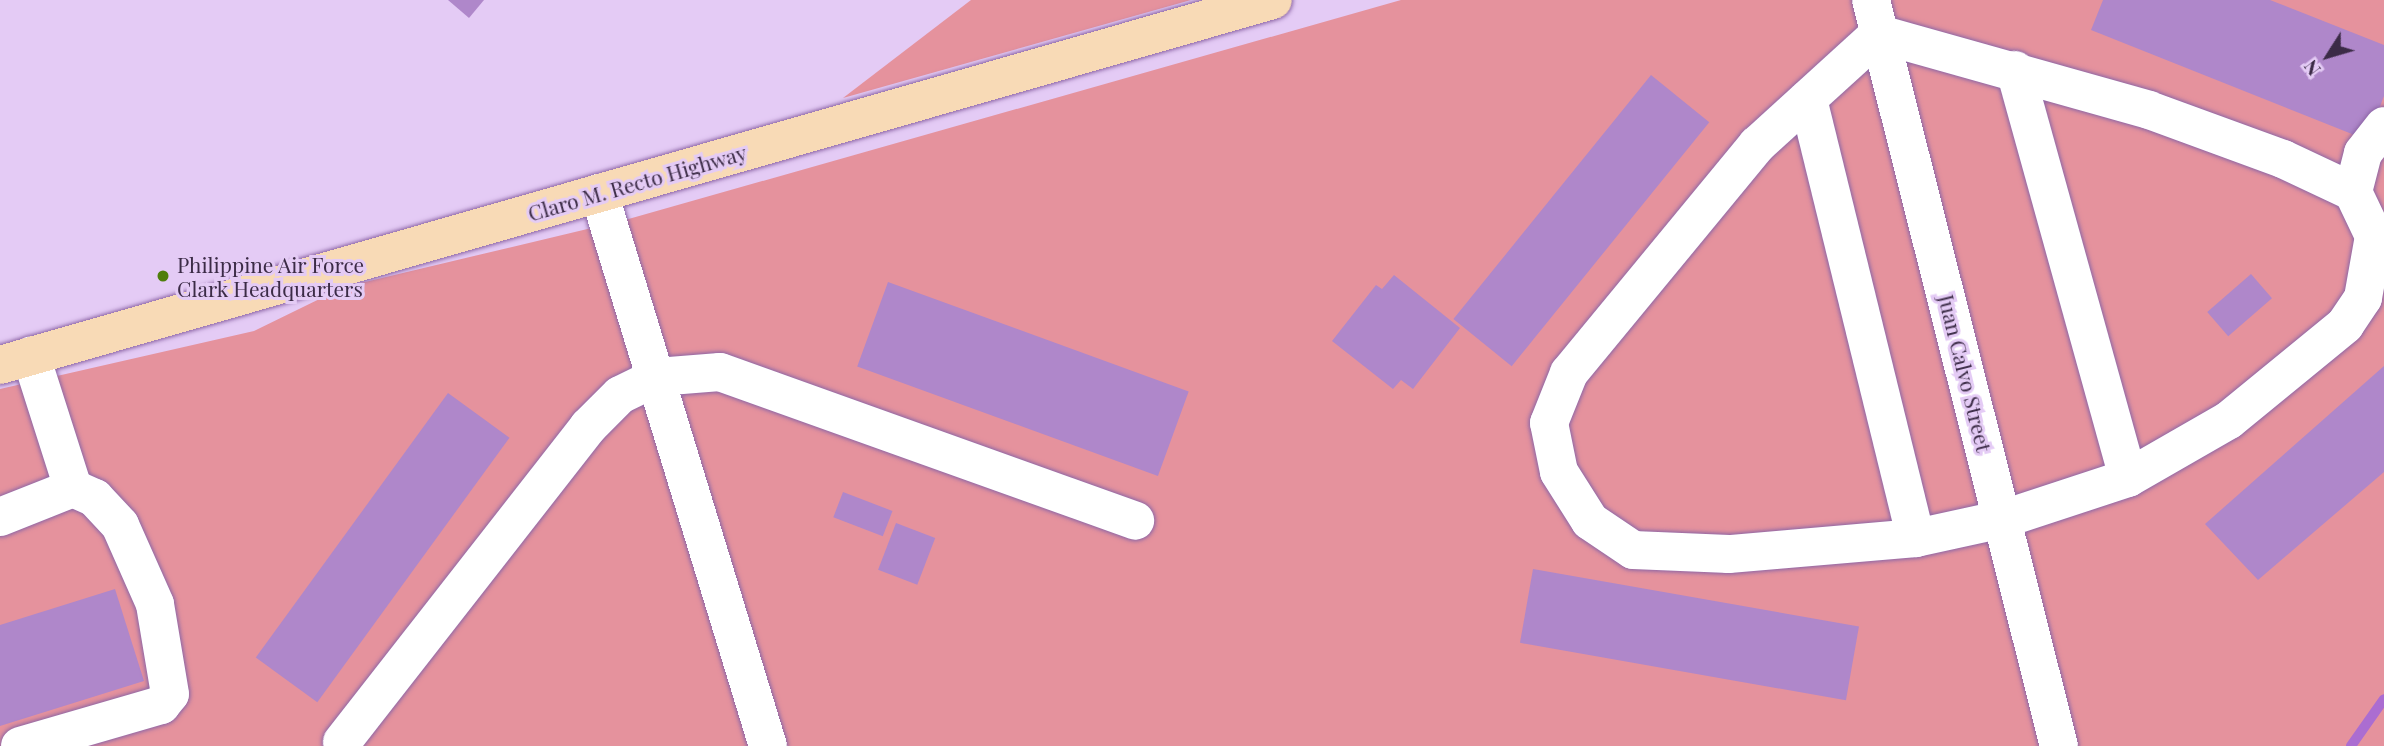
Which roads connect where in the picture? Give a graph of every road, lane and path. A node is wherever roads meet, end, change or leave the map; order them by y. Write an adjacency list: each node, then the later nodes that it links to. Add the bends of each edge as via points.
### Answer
1 (1273, 0): 7 (main road, Claro M. Recto Highway)
2 (1875, 17): 3 (street); 4 (street); 14 (street, Juan Calvo Street)
3 (2015, 70): 6 (street, via 2149,110 2283,159); 11 (street)
4 (1808, 99): 16 (street); 16 (street, via 1757,145 1569,373 1549,423 1559,472 1590,521 1633,550 1729,554)
5 (2384, 126): 6 (street, via 2363,153)
6 (2353, 192): 8 (street)
7 (599, 193): 9 (main road, Claro M. Recto Highway); 10 (street)
8 (2379, 235): 11 (street, via 2363,298 2345,325 2229,420)
9 (15, 361): 12 (street)
10 (657, 377): 15 (street, via 720,372); 17 (street, via 620,396 588,427); 19 (street)
11 (2127, 478): 14 (street)
12 (73, 488): 13 (street); 18 (street, via 94,498 120,525 155,604 170,694 161,705)
13 (0, 517)
14 (2003, 519): 16 (street); 20 (street, Juan Calvo Street)
15 (1135, 521)
16 (1916, 538)
17 (342, 742)
18 (20, 746)
19 (768, 746)
20 (2059, 746)

